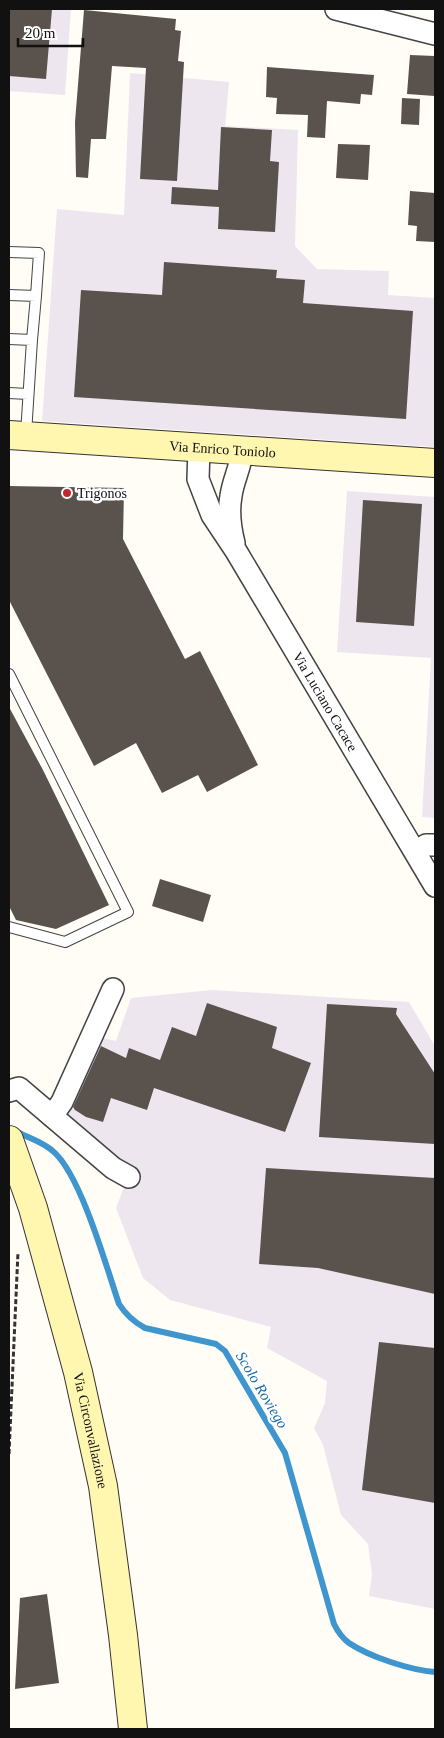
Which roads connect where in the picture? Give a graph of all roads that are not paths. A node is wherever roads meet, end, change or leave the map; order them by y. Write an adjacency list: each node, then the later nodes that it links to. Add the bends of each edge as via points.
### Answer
1 (336, 9): 2 (street)
2 (435, 34)
3 (9, 252): 5 (lane, via 39,254)
4 (9, 295): 5 (lane)
5 (36, 296): 7 (lane)
6 (9, 339): 7 (lane)
7 (32, 340): 9 (lane)
8 (9, 393): 9 (lane)
9 (28, 394): 10 (lane)
10 (17, 435): 11 (main road, Via Enrico Toniolo)
11 (199, 448): 12 (main road, Via Enrico Toniolo); 14 (street, Via Luciano Cacace, via 198,479 212,515)
12 (242, 451): 13 (main road, Via Enrico Toniolo); 14 (street, Via Luciano Cacace, via 241,467 231,494 230,526)
13 (435, 463)
14 (236, 550): 16 (street, Via Luciano Cacace)
15 (9, 674): 18 (lane, via 128,912 64,942)
16 (426, 848): 17 (street, Via Luciano Cacace)
17 (435, 886)
18 (9, 927)
19 (113, 989): 21 (street, via 62,1102)
20 (9, 1091): 21 (street, via 20,1088)
21 (52, 1116): 23 (street, via 113,1168)
22 (12, 1148): 24 (main road, Via Circonvallazione, via 33,1208 78,1372 102,1486)
23 (129, 1177)
24 (133, 1729)

